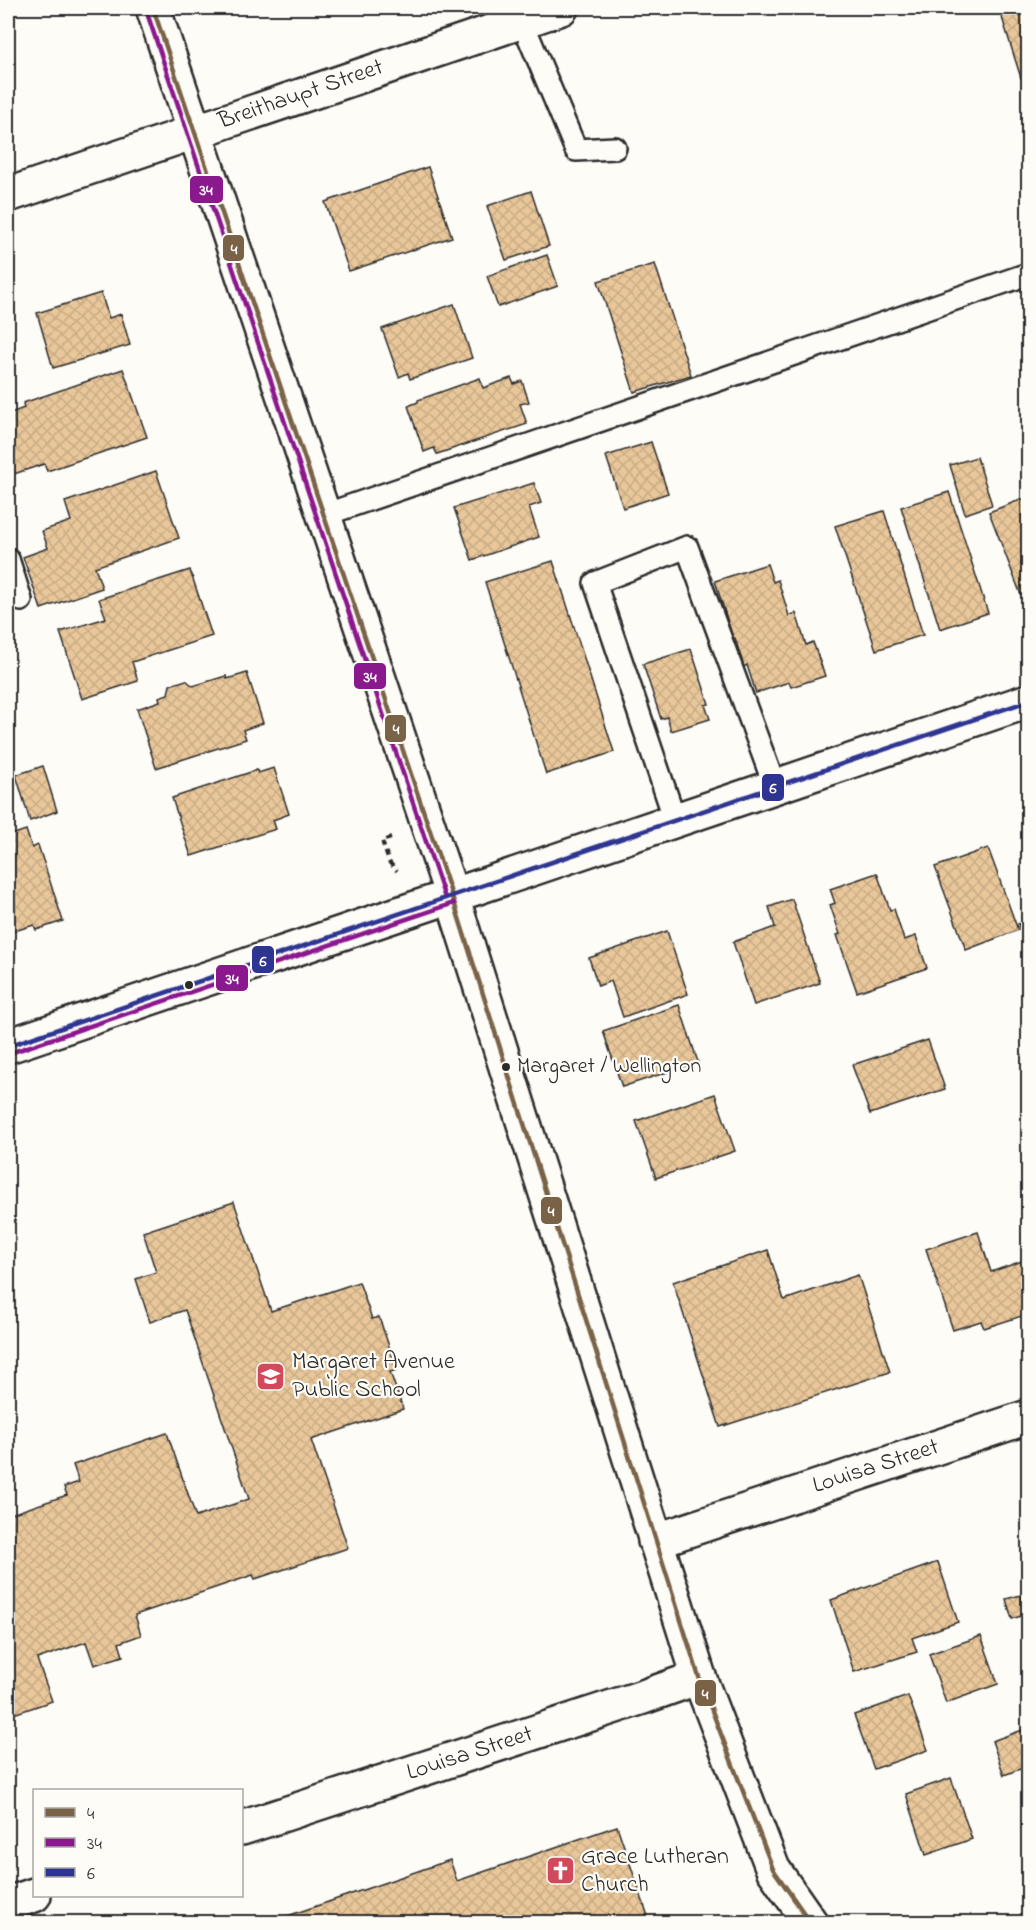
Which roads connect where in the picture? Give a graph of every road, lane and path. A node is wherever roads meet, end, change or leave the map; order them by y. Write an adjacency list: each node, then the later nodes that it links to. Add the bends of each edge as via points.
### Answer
1 (153, 8): 4 (street)
2 (561, 8): 3 (street, Breithaupt Street)
3 (522, 21): 4 (street, Breithaupt Street); 5 (lane, via 576,150)
4 (196, 131): 6 (street, Breithaupt Street); 8 (street)
5 (615, 148)
6 (8, 195)
7 (1029, 274): 8 (lane)
8 (324, 515): 14 (street)
9 (8, 559): 10 (lane)
10 (21, 600)
11 (1029, 701): 12 (street)
12 (775, 787): 13 (street); 13 (lane, via 687,547 595,583)
13 (675, 820): 14 (street)
14 (452, 896): 15 (street); 17 (street)
15 (8, 1046)
16 (1029, 1417): 17 (street, Louisa Street)
17 (655, 1541): 18 (street)
18 (699, 1677): 19 (street, Louisa Street); 22 (street, via 773,1869)
19 (243, 1828)
20 (33, 1895): 21 (street)
21 (8, 1904)
22 (810, 1923)

